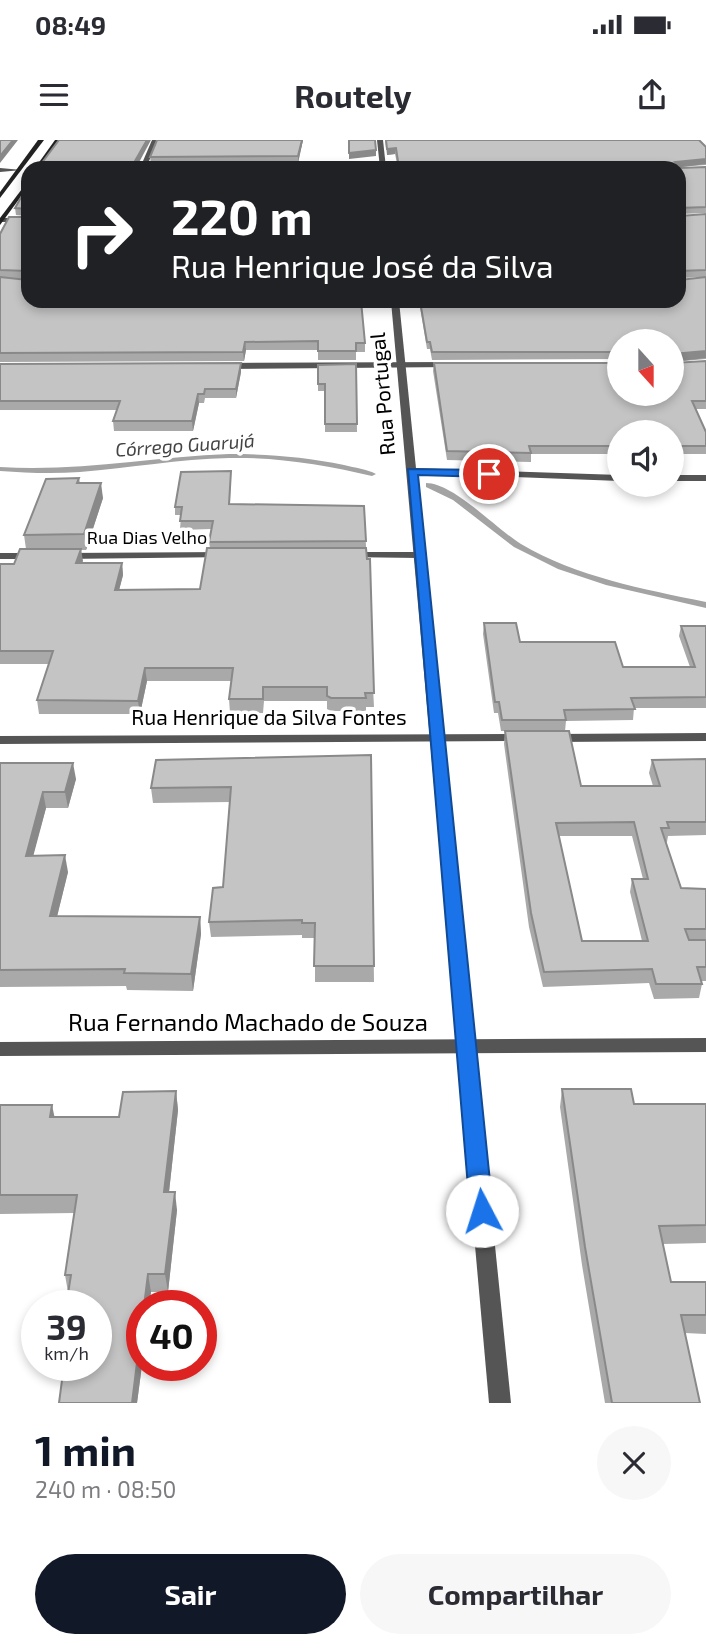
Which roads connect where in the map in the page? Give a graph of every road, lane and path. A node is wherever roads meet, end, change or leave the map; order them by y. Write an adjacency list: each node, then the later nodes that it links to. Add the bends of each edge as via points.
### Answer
1 (41, 140): 5 (main road)
2 (58, 140): 6 (main road)
3 (155, 140): 7 (street)
4 (380, 140): 8 (street)
5 (26, 161)
6 (43, 161)
7 (146, 161)
8 (382, 161)
9 (21, 167): 11 (main road)
10 (0, 170): 11 (street)
11 (19, 170): 13 (main road)
12 (21, 193): 15 (main road)
13 (0, 196)
14 (21, 220): 15 (street)
15 (1, 221)
16 (396, 308): 17 (street, Rua Portugal)
17 (402, 365): 18 (street); 19 (street); 20 (street, Rua Portugal)
18 (456, 365)
19 (208, 366)
20 (412, 471): 21 (street); 26 (street, Rua Portugal)
21 (607, 478)
22 (684, 478): 23 (street)
23 (706, 478)
24 (238, 555): 27 (street, Rua Dias Velho)
25 (335, 555): 26 (street)
26 (419, 555): 29 (street, Rua Portugal)
27 (0, 556)
28 (706, 737): 29 (street, Rua Henrique da Silva Fontes)
29 (437, 738): 30 (street, Rua Henrique da Silva Fontes); 32 (street, Rua Portugal)
30 (0, 740)
31 (706, 1045): 32 (street, Rua Fernando Machado de Souza)
32 (466, 1047): 33 (street, Rua Fernando Machado de Souza); 34 (street, Rua Portugal)
33 (0, 1049)
34 (500, 1403)

